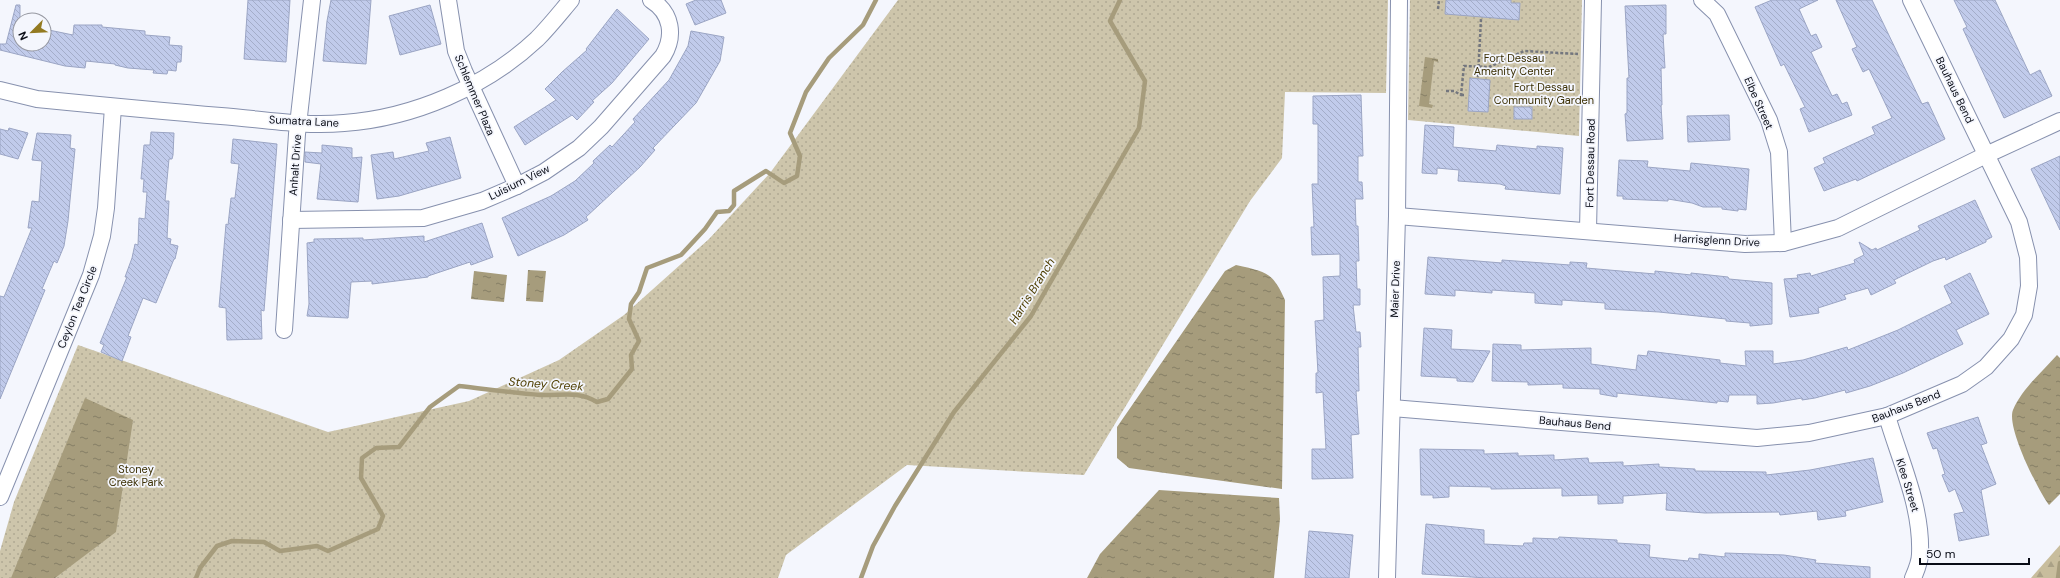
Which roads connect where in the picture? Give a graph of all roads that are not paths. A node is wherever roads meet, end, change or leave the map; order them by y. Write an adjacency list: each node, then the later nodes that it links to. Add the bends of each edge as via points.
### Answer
1 (312, 0): 13 (street, Anhalt Drive)
2 (448, 0): 9 (street, Schlemmer Plaza, via 456,51)
3 (570, 0): 9 (street, Sumatra Lane, via 537,39 506,64)
4 (651, 0): 15 (street, Luisium View, via 667,16 671,31 669,46 663,56 601,127 579,148 544,172)
5 (1399, 0): 16 (street, Maier Drive)
6 (1593, 0): 18 (street, Fort Dessau Road)
7 (1702, 0): 19 (street, Elbe Street, via 1717,14 1769,120 1779,152)
8 (1911, 0): 14 (street, Bauhaus Bend)
9 (470, 86): 13 (street, Sumatra Lane, via 432,103 391,116 343,123); 15 (street, Schlemmer Plaza)
10 (0, 90): 11 (street, Sumatra Lane, via 37,99)
11 (113, 107): 13 (street, Sumatra Lane); 23 (street, Ceylon Tea Circle, via 106,208 102,236 91,275)
12 (2060, 121): 14 (street, Harrisglenn Drive)
13 (298, 122): 17 (street, Anhalt Drive)
14 (1986, 155): 19 (street, Harrisglenn Drive, via 1838,228); 22 (street, Bauhaus Bend, via 2019,222 2028,257 2029,286 2024,315 2011,339 1986,367 1962,384)
15 (516, 186): 17 (street, Luisium View, via 482,201 424,218)
16 (1397, 216): 18 (street, Harrisglenn Drive); 21 (street, Maier Drive)
17 (291, 220): 20 (street, Anhalt Drive)
18 (1588, 230): 19 (street, Harrisglenn Drive, via 1745,244)
19 (1783, 243)
20 (284, 330)
21 (1392, 408): 22 (street, Bauhaus Bend, via 1757,438 1809,433); 24 (street, Maier Drive)
22 (1887, 416): 25 (street, Klee Street, via 1914,497 1919,522 1920,556)
23 (0, 497)
24 (1387, 578)
25 (1913, 578)

